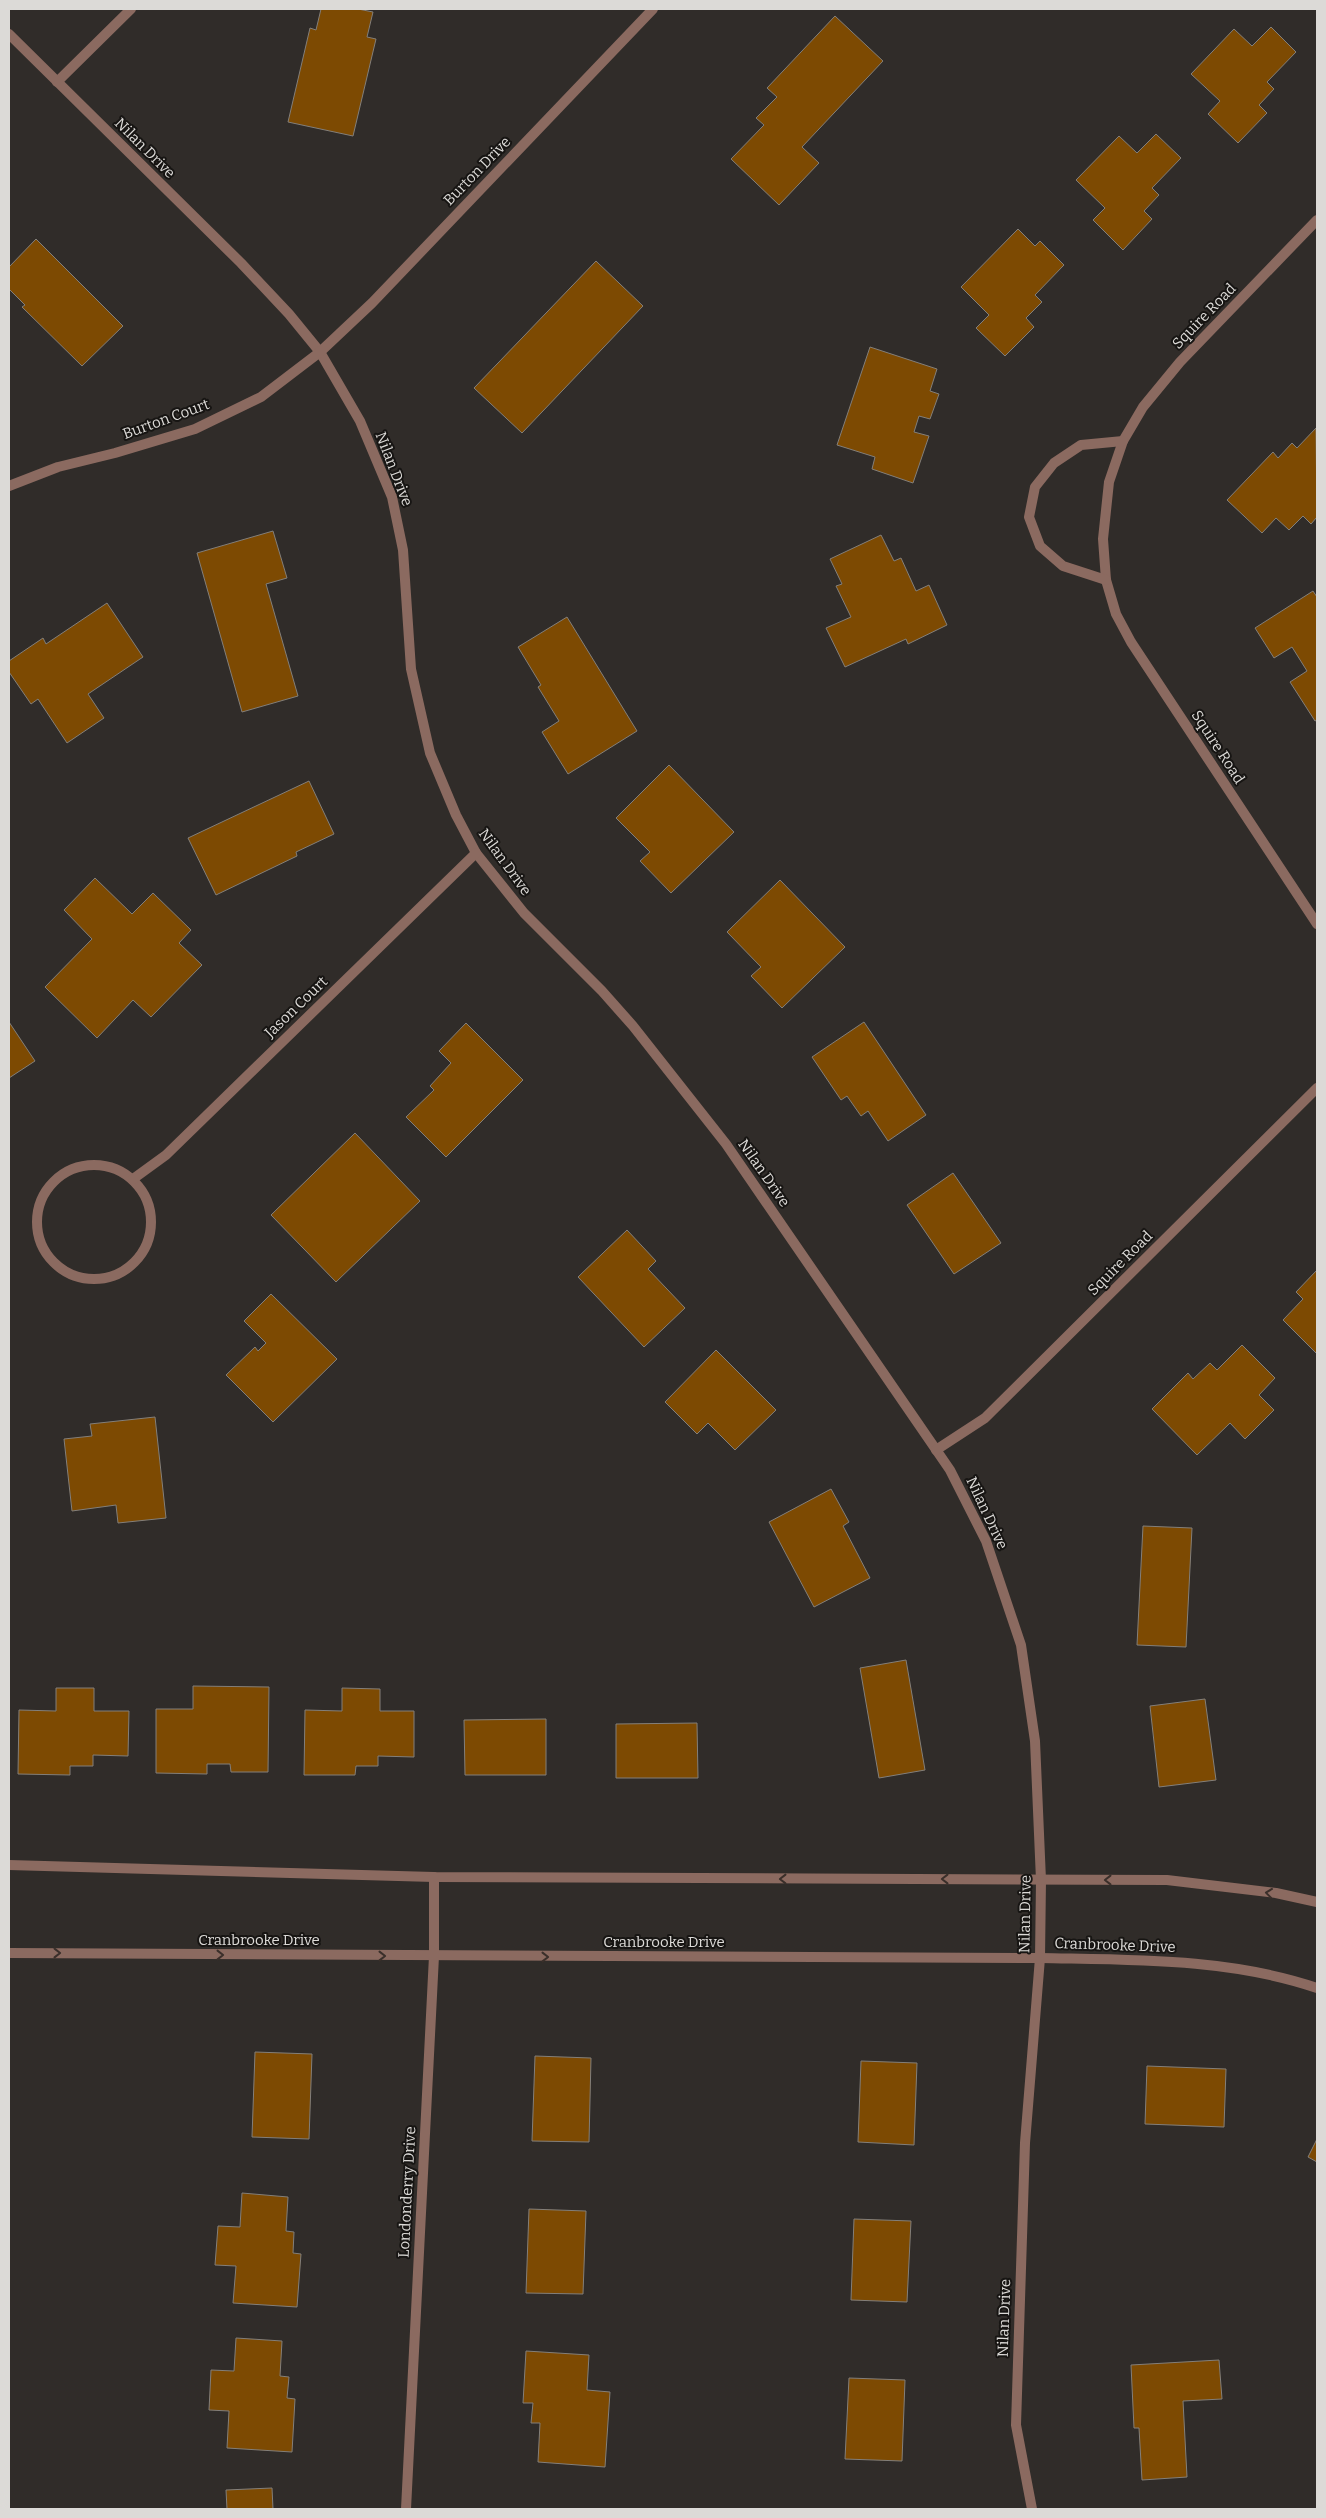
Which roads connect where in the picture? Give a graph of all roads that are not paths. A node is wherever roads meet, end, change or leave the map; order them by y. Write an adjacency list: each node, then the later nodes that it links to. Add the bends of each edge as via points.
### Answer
1 (131, 9): 4 (street)
2 (653, 9): 6 (street, Burton Drive, via 372,303)
3 (9, 34): 4 (street, Nilan Drive)
4 (57, 82): 6 (street, Nilan Drive, via 241,263)
5 (1317, 220): 7 (street, Squire Road, via 1180,362 1143,407)
6 (320, 352): 8 (street, Burton Court, via 261,397 195,429 115,454 58,467); 10 (street, Nilan Drive, via 360,421 392,497 403,550 411,670 430,754)
7 (1123, 441): 9 (street, Squire Road, via 1108,482 1104,510); 9 (street, via 1081,445 1054,463 1035,487 1029,517 1040,546 1064,566)
8 (9, 486)
9 (1106, 580): 11 (street, Squire Road, via 1116,614 1131,642)
10 (476, 852): 13 (street, Jason Court, via 166,1155); 14 (street, Nilan Drive, via 524,913 627,1019 715,1130)
11 (1317, 924)
12 (1317, 1088): 14 (street, Squire Road, via 985,1418)
13 (133, 1179): 13 (street, via 114,1168 92,1164 70,1169 51,1182 40,1201 36,1224 41,1246 54,1264 74,1276 96,1279 118,1274 136,1261 148,1242 152,1219 146,1198)
14 (936, 1450): 17 (street, Nilan Drive, via 950,1470 986,1541 1021,1645 1035,1741)
15 (9, 1865): 16 (street)
16 (434, 1877): 17 (street, one-way to 16); 20 (street, Londonderry Drive)
17 (1041, 1880): 18 (street, one-way to 17, via 1276,1893 1167,1880); 21 (street, Nilan Drive)
18 (1317, 1902)
19 (9, 1953): 20 (street, Cranbrooke Drive, one-way to 20)
20 (434, 1956): 21 (street, Cranbrooke Drive, one-way to 21); 23 (street, Londonderry Drive)
21 (1040, 1958): 22 (street, Cranbrooke Drive, via 1171,1961 1257,1973); 24 (street, Nilan Drive, via 1025,2143 1016,2425)
22 (1317, 1988)
23 (406, 2509)
24 (1032, 2509)

